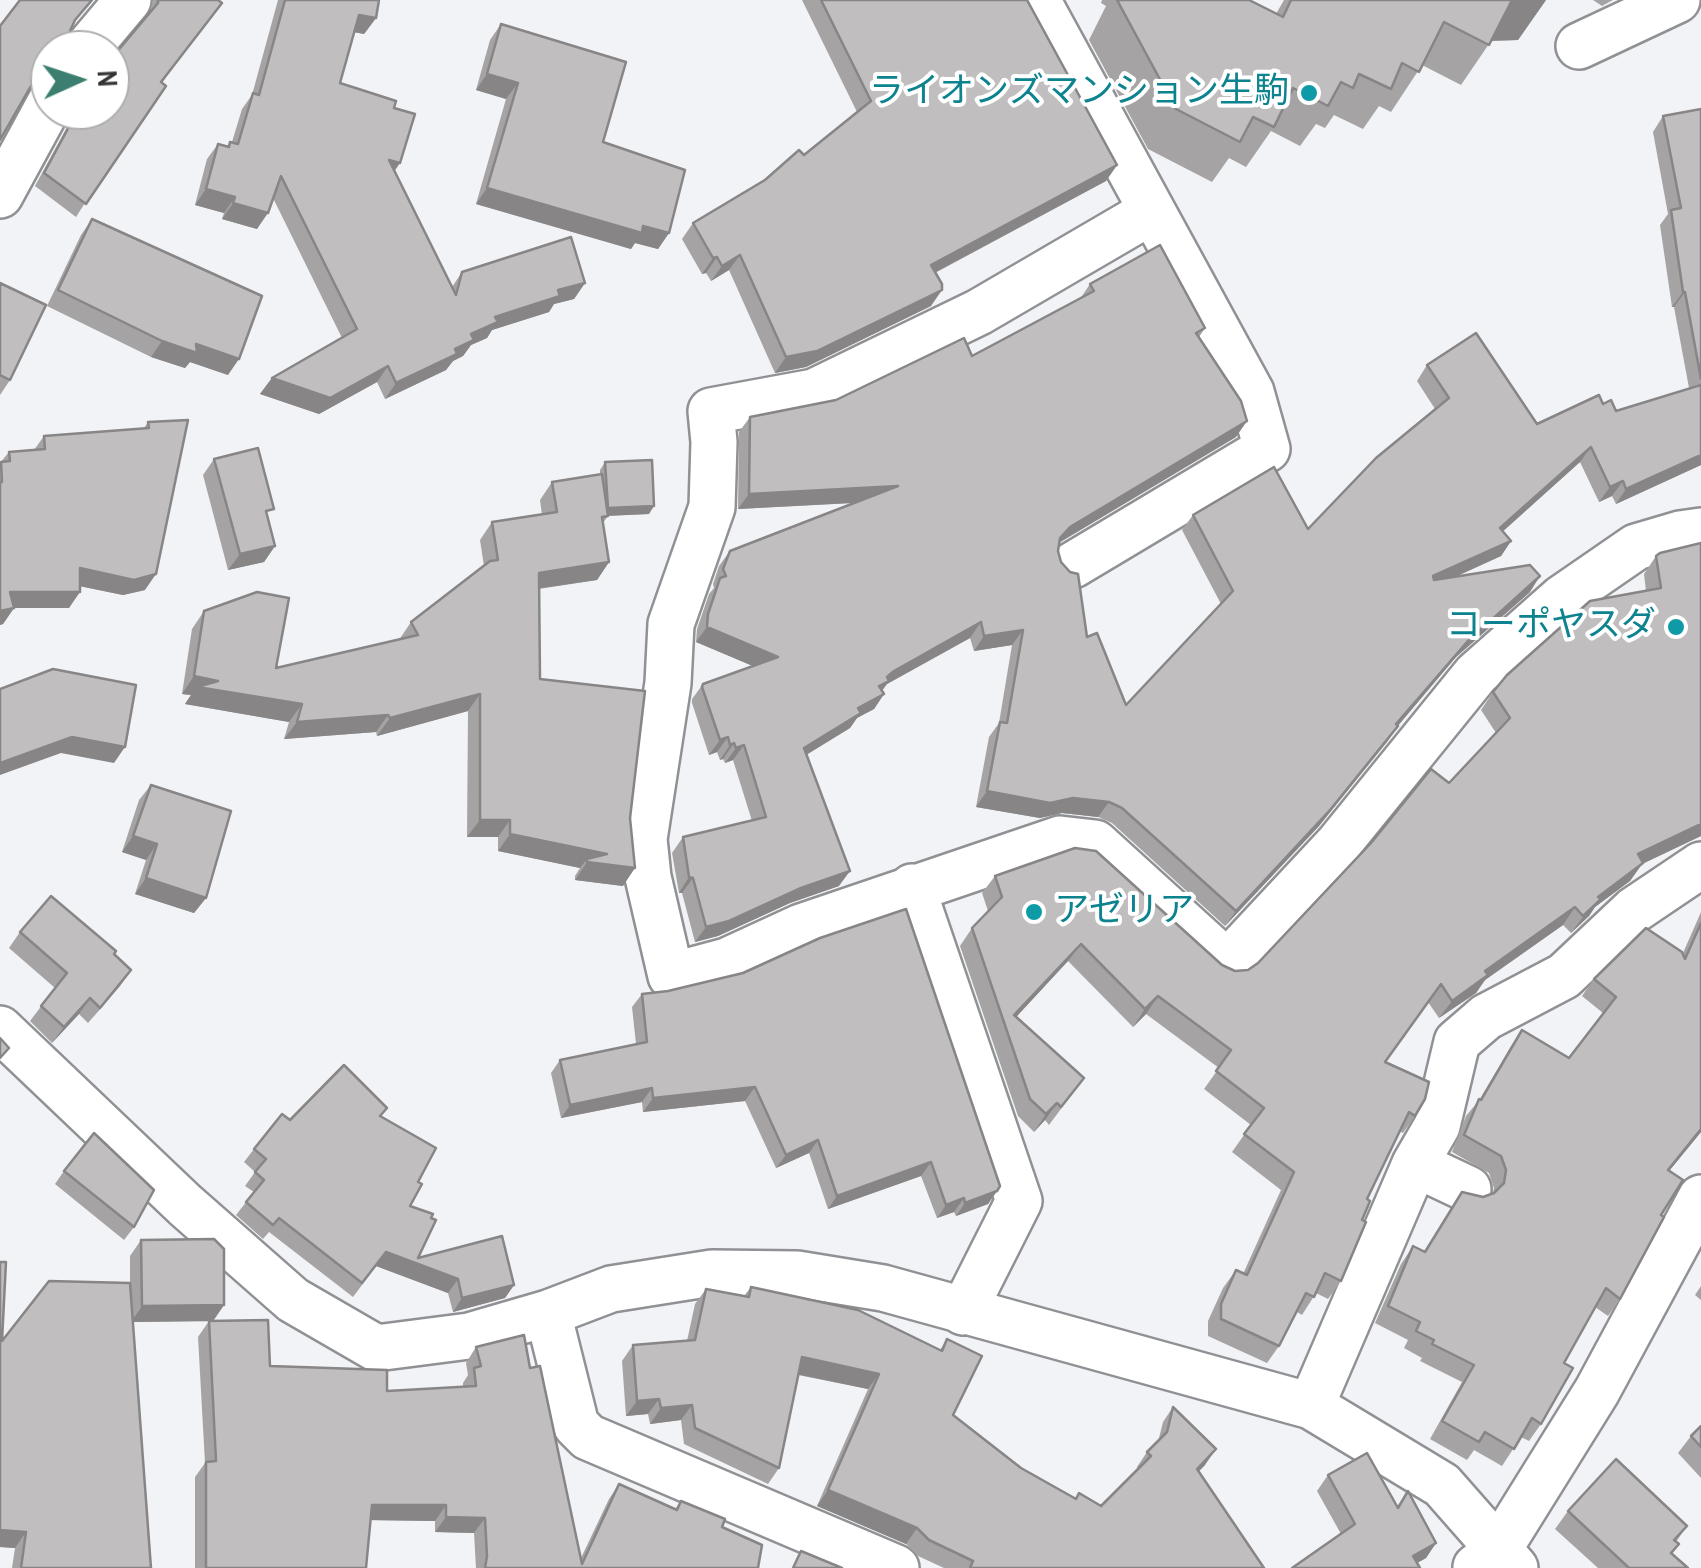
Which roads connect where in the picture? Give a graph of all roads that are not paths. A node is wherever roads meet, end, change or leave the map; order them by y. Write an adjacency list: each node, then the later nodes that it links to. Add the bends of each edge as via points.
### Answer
1 (128, 0): 4 (street)
2 (1037, 0): 8 (street)
3 (1677, 0): 5 (street)
4 (103, 30)
5 (1580, 46)
6 (35, 130): 7 (street)
7 (0, 195)
8 (1152, 211): 10 (street, via 1251,392 1267,449); 12 (street, via 979,312 814,392 710,412 712,507 671,624 644,839 670,976 727,961)
9 (1701, 532): 12 (street, via 1636,547 1562,598 1476,674 1339,843 1227,963 1095,842 1060,839)
10 (1073, 565)
11 (1701, 865): 14 (street, via 1634,910 1564,976 1486,1017 1456,1042 1437,1126)
12 (912, 887): 17 (street, via 1019,1201)
13 (0, 1028): 18 (street, via 293,1300 376,1348 469,1336)
14 (1415, 1164): 15 (street); 19 (street)
15 (1468, 1189)
16 (1701, 1198): 20 (street)
17 (963, 1312): 18 (street, via 882,1288 797,1274 712,1273 611,1289); 19 (street)
18 (548, 1313): 21 (street, via 576,1425 588,1436)
19 (1312, 1406): 20 (street, via 1442,1485)
20 (1496, 1562)
21 (896, 1568)

